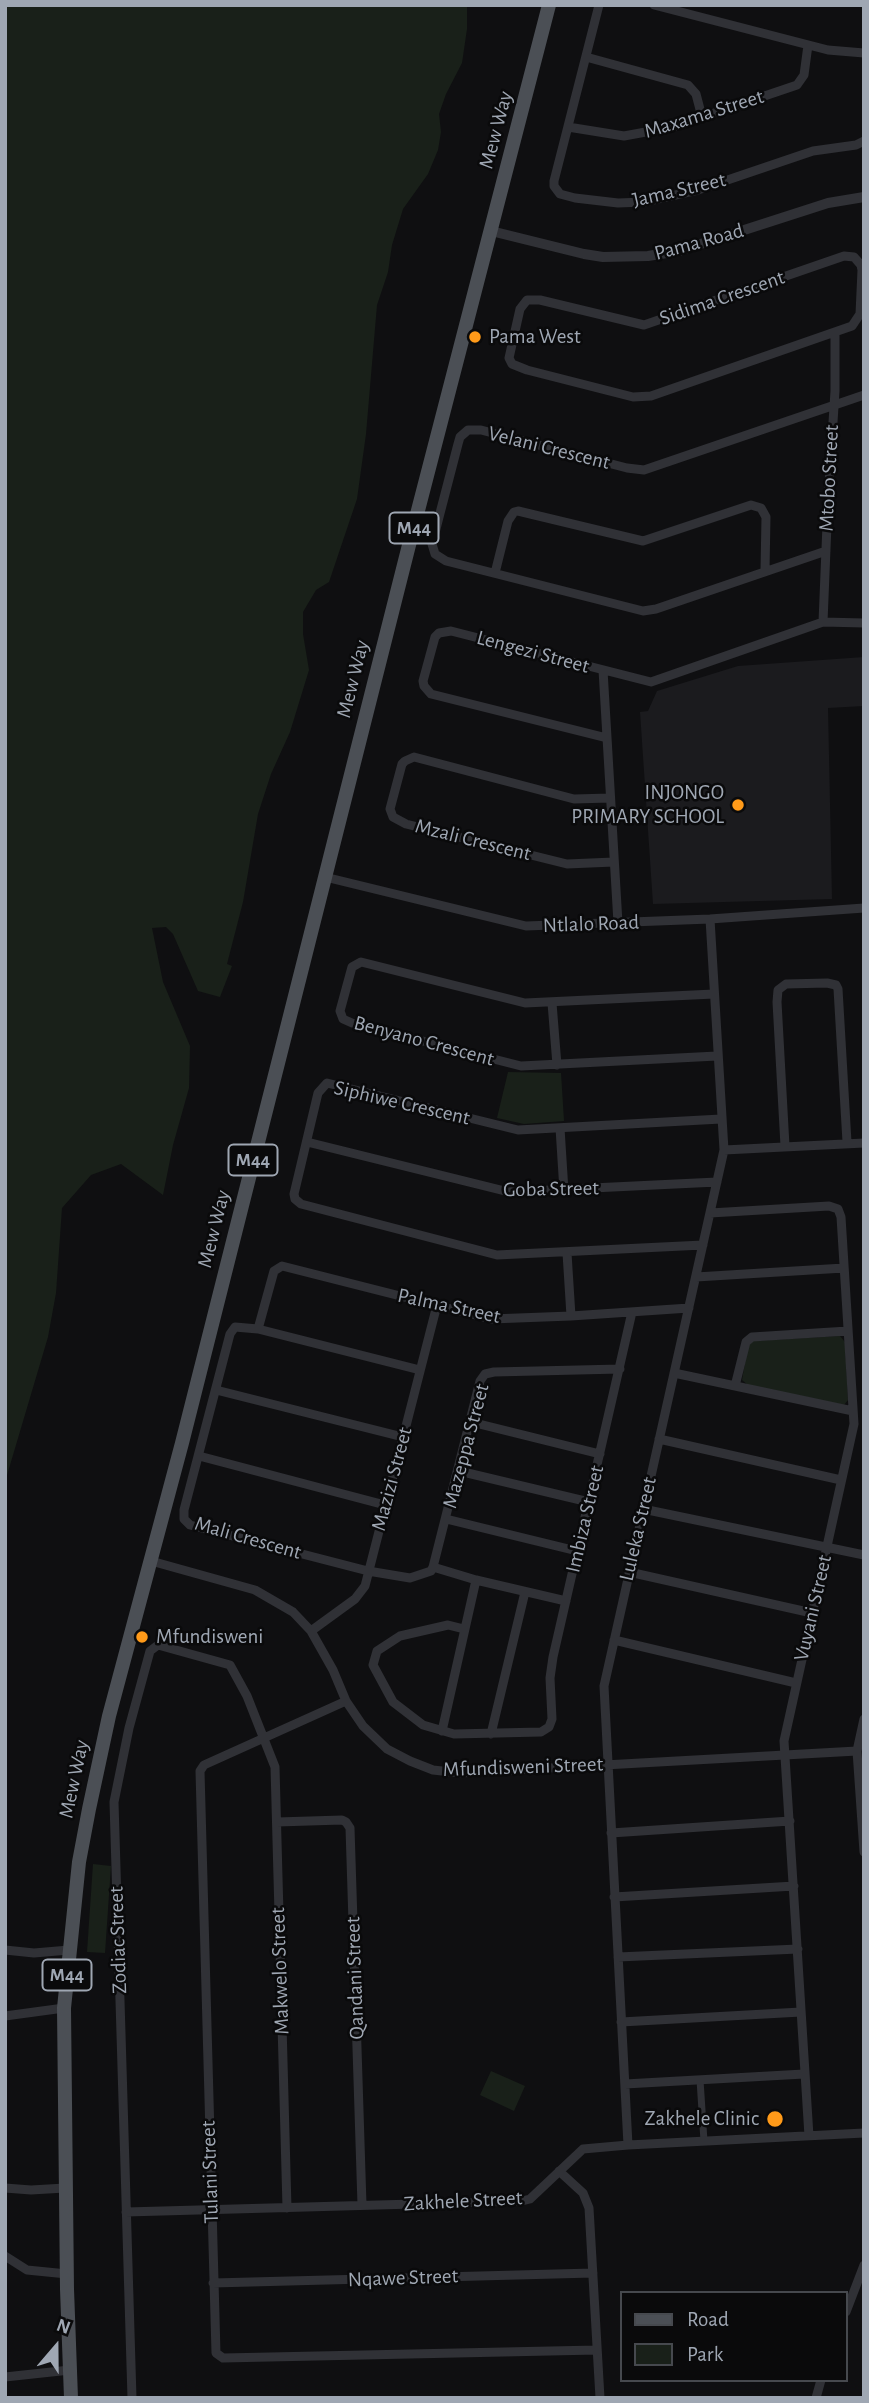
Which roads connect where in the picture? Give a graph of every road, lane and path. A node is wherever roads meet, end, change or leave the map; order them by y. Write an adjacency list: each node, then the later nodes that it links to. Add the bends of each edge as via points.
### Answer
1 (549, 5): 11 (main road, Mew Way / M44)
2 (599, 5): 6 (street, Jama Street)
3 (654, 5): 4 (street)
4 (808, 46): 5 (street); 7 (street, Maxama Street, via 801,83)
5 (864, 53)
6 (586, 57): 7 (street, via 688,85 696,94); 8 (street, Jama Street)
7 (702, 117): 8 (street, Maxama Street, via 634,135)
8 (568, 127): 9 (street, Jama Street, via 554,181 556,190 575,198 618,203 684,193 813,151)
9 (864, 141)
10 (864, 197): 11 (street, Pama Road, via 828,203 679,251 648,256 584,254)
11 (491, 231): 24 (main road, Mew Way / M44)
12 (835, 334): 12 (street, Sidima Crescent, via 852,326 860,314 861,265 850,256 644,325 527,300 520,309 509,358 518,368 642,398); 14 (street, Mtobo Street)
13 (864, 395): 14 (street, Velani Crescent)
14 (833, 406): 15 (street, Mtobo Street); 17 (street, Velani Crescent, via 644,470 468,430 460,436 432,549 439,559)
15 (825, 551): 16 (street, Velani Crescent); 18 (street, Mtobo Street)
16 (765, 570): 17 (street, Velani Crescent, via 643,611); 17 (street, via 766,517 761,508 751,505 643,541 514,512)
17 (495, 573)
18 (823, 622): 19 (street, Lengezi Street); 20 (street, Lengezi Street, via 658,680)
19 (864, 623)
20 (603, 670): 21 (street); 21 (street, Lengezi Street, via 444,631 433,643 423,681 427,691 438,696)
21 (607, 738): 22 (street)
22 (610, 798): 23 (street); 23 (street, Mzali Crescent, via 575,799 414,757 402,764 390,809 393,817 406,824 567,864)
23 (614, 862): 27 (street)
24 (325, 877): 27 (street, Ntlalo Road, via 512,924); 72 (main road, Mew Way / M44)
25 (864, 908): 26 (street, Ntlalo Road)
26 (710, 919): 27 (street, Ntlalo Road); 28 (street, Luleka Street)
27 (618, 923)
28 (714, 993): 29 (street, Benyano Crescent); 30 (street, Luleka Street)
29 (552, 1003): 31 (street); 31 (street, Benyano Crescent, via 525,1003 361,961 352,967 340,1011 343,1019 352,1023 502,1062)
30 (718, 1056): 31 (street, Benyano Crescent); 32 (street, Luleka Street)
31 (556, 1065)
32 (721, 1119): 33 (street, Siphiwe Crescent); 38 (street, Luleka Street)
33 (559, 1128): 34 (street, Siphiwe Crescent, via 511,1129 327,1083 318,1093); 40 (street)
34 (307, 1142): 40 (street, Goba Street, via 499,1191); 43 (street, Siphiwe Crescent, via 294,1194 301,1204 497,1255)
35 (847, 1142): 36 (street); 37 (street); 37 (street, via 838,989 827,983 786,984 778,990 777,1002)
36 (864, 1143)
37 (785, 1146): 38 (street)
38 (724, 1150): 39 (street, Luleka Street)
39 (717, 1182): 40 (street, Goba Street); 41 (street, Luleka Street)
40 (564, 1191)
41 (710, 1213): 42 (street, Luleka Street); 44 (street, Vuyani Street, via 834,1207 841,1217)
42 (703, 1245): 43 (street, Siphiwe Crescent); 45 (street, Luleka Street)
43 (567, 1253): 49 (street)
44 (844, 1268): 45 (street); 51 (street, Vuyani Street)
45 (696, 1277): 47 (street, Luleka Street)
46 (437, 1305): 49 (street, Palma Street, via 499,1320); 50 (street, Palma Street, via 282,1266 274,1271); 53 (street, Mazizi Street)
47 (689, 1308): 48 (street, Palma Street); 54 (street, Luleka Street)
48 (632, 1312): 49 (street, Palma Street); 52 (street, Imbiza Street)
49 (571, 1316)
50 (258, 1329): 53 (street, Mali Crescent); 56 (street, Mali Crescent, via 232,1329)
51 (848, 1331): 55 (street, via 752,1337 746,1342); 57 (street, Vuyani Street)
52 (620, 1368): 58 (street, Mazeppa Street, via 485,1374); 61 (street, Imbiza Street)
53 (420, 1370): 59 (street, Mazizi Street)
54 (674, 1373): 55 (street); 60 (street, Luleka Street)
55 (736, 1386): 57 (street)
56 (216, 1390): 59 (street); 62 (street, Mali Crescent)
57 (853, 1411): 64 (street, Vuyani Street)
58 (471, 1422): 61 (street); 63 (street, Mazeppa Street)
59 (403, 1437): 66 (street, Mazizi Street)
60 (659, 1439): 64 (street); 67 (street, Luleka Street)
61 (600, 1454): 65 (street, Imbiza Street)
62 (199, 1456): 66 (street); 74 (street, Mali Crescent, via 184,1510 190,1525)
63 (459, 1471): 65 (street); 68 (street, Mazeppa Street)
64 (841, 1480): 69 (street, Vuyani Street)
65 (589, 1502): 70 (street, Imbiza Street)
66 (385, 1505): 74 (street, Mazizi Street)
67 (643, 1509): 69 (street); 75 (street, Luleka Street)
68 (446, 1519): 70 (street); 73 (street, Mazeppa Street)
69 (827, 1547): 71 (street); 79 (street, Vuyani Street)
70 (577, 1551): 78 (street, Imbiza Street)
71 (864, 1555)
72 (151, 1561): 81 (street, Mfundisweni Street, via 256,1590 293,1612); 100 (main road, Mew Way / M44, via 89,1809)
73 (433, 1567): 74 (street, Mali Crescent, via 431,1572 410,1578); 76 (street)
74 (368, 1571): 81 (street, Mazizi Street, via 365,1586 355,1599)
75 (629, 1572): 79 (street); 82 (street, Luleka Street)
76 (476, 1580): 77 (street); 80 (street)
77 (525, 1592): 78 (street); 87 (street)
78 (566, 1601): 87 (street, Imbiza Street, via 550,1678 549,1727 541,1732)
79 (812, 1613): 83 (street, Vuyani Street)
80 (464, 1629): 86 (street); 86 (street, via 448,1625 400,1636 374,1658 373,1665 393,1702 423,1725)
81 (312, 1631): 84 (street, Mfundisweni Street)
82 (614, 1640): 83 (street); 91 (street, Luleka Street, via 604,1686)
83 (796, 1682): 90 (street, Vuyani Street, via 785,1729)
84 (346, 1701): 88 (street, Tulani Street); 91 (street, Mfundisweni Street, via 387,1749 433,1770 460,1773)
85 (864, 1719): 89 (street)
86 (442, 1731): 87 (street)
87 (491, 1734)
88 (263, 1737): 93 (street, Makwelo Street, via 275,1767); 118 (street, Tulani Street, via 200,1770); 119 (street, Zodiac Street, via 230,1665 161,1645 151,1649 114,1802)
89 (857, 1751): 90 (street, Mfundisweni Street); 95 (street)
90 (786, 1755): 91 (street, Mfundisweni Street); 92 (street, Vuyani Street)
91 (607, 1765): 94 (street, Luleka Street)
92 (790, 1821): 94 (street); 96 (street, Vuyani Street)
93 (276, 1822): 116 (street, Qandani Street, via 342,1820 350,1828); 117 (street, Makwelo Street)
94 (611, 1833): 97 (street, Luleka Street)
95 (864, 1853)
96 (794, 1886): 97 (street); 98 (street, Vuyani Street)
97 (614, 1897): 101 (street, Luleka Street)
98 (798, 1949): 101 (street); 103 (street, Vuyani Street)
99 (5, 1950): 100 (street)
100 (69, 1950): 102 (main road, Mew Way / M44)
101 (618, 1957): 105 (street, Luleka Street)
102 (64, 2008): 104 (street); 115 (main road, Mew Way / M44)
103 (800, 2011): 105 (street); 106 (street, Vuyani Street)
104 (5, 2016)
105 (621, 2022): 108 (street, Luleka Street)
106 (804, 2074): 107 (street); 110 (street, Vuyani Street)
107 (700, 2080): 108 (street); 111 (street)
108 (625, 2084): 112 (street, Luleka Street)
109 (864, 2133): 110 (street, Zakhele Street)
110 (809, 2136): 111 (street, Zakhele Street)
111 (704, 2141): 112 (street, Zakhele Street)
112 (628, 2145): 113 (street, Zakhele Street, via 583,2149)
113 (559, 2171): 116 (street, Zakhele Street, via 522,2201); 122 (street, via 586,2199)
114 (5, 2188): 115 (street)
115 (65, 2188): 123 (main road, Mew Way / M44)
116 (362, 2205): 117 (street, Zakhele Street)
117 (287, 2208): 118 (street, Zakhele Street)
118 (210, 2210): 119 (street, Zakhele Street); 124 (street, Tulani Street)
119 (126, 2212): 130 (street, Zodiac Street)
120 (5, 2256): 123 (street, via 27,2270)
121 (864, 2264): 125 (street)
122 (593, 2273): 124 (street, Nqawe Street); 126 (street)
123 (67, 2274): 127 (main road, Mew Way / M44)
124 (213, 2283): 126 (street, Tulani Street, via 215,2350 223,2358)
125 (848, 2307)
126 (597, 2350): 131 (street)
127 (70, 2370): 128 (street); 129 (main road, Mew Way / M44)
128 (5, 2377)
129 (71, 2398)
130 (132, 2398)
131 (600, 2398)

